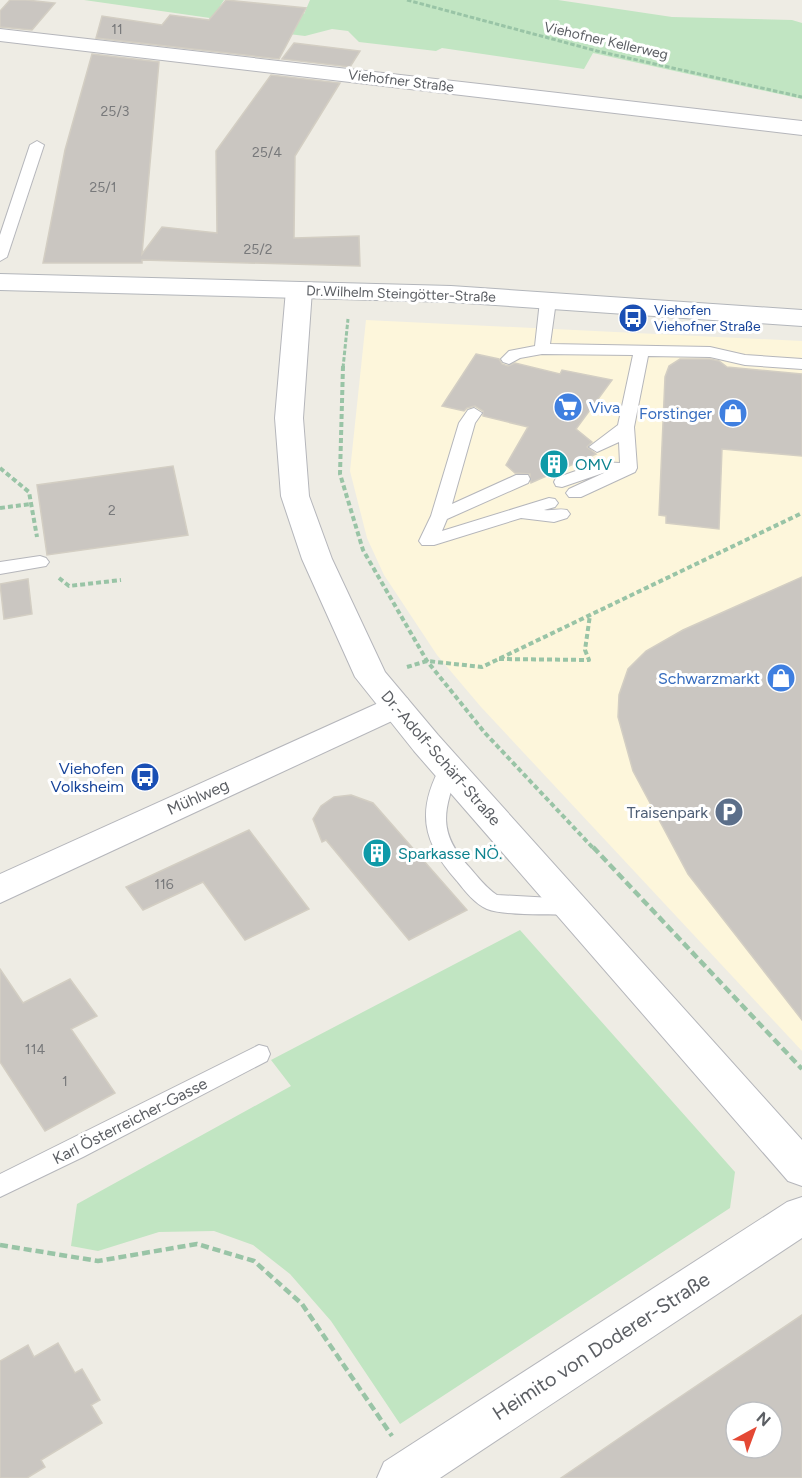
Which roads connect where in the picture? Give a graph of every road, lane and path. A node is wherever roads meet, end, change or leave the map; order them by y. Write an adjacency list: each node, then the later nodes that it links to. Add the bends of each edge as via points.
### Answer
1 (406, 0): 3 (path, Viehofner Kellerweg, via 597,51)
2 (0, 35): 4 (street, Viehofner Straße)
3 (802, 96)
4 (802, 128)
5 (37, 145): 6 (lane)
6 (0, 257)
7 (0, 282): 8 (street, Dr.Wilhelm Steingötter-Straße)
8 (298, 301): 9 (street, Dr.Wilhelm Steingötter-Straße, via 451,294); 29 (path, via 349,313 341,382 340,474 363,550); 30 (street, Dr.-Adolf-Schärf-Straße, via 289,418 295,496 317,559)
9 (548, 301): 10 (street, Dr.Wilhelm Steingötter-Straße); 11 (lane)
10 (802, 318)
11 (542, 349): 12 (lane); 13 (lane, via 515,354)
12 (642, 352): 14 (lane, via 710,352 745,360); 16 (lane)
13 (509, 359)
14 (802, 364)
15 (474, 413): 24 (lane, via 467,423)
16 (626, 427): 17 (lane); 18 (lane)
17 (597, 447)
18 (629, 468): 18 (lane, via 622,485 575,493 601,468)
19 (522, 479): 24 (lane)
20 (32, 504): 21 (path)
21 (0, 508)
22 (515, 512): 22 (lane, via 554,517 549,503 527,495); 24 (lane, via 428,541)
23 (802, 513): 27 (path)
24 (440, 516)
25 (40, 562): 26 (lane)
26 (0, 568)
27 (590, 614): 28 (path); 28 (path, via 585,650 589,660)
28 (498, 659): 29 (path, via 482,666)
29 (428, 661): 30 (path); 36 (path, via 485,732)
30 (371, 677): 31 (street, Dr.-Adolf-Schärf-Straße)
31 (396, 706): 32 (street, Dr.-Adolf-Schärf-Straße); 33 (street, Mühlweg)
32 (449, 769): 34 (street, Dr.-Adolf-Schärf-Straße); 34 (lane, via 436,805 444,852 494,903)
33 (0, 889)
34 (570, 907): 37 (street, Dr.-Adolf-Schärf-Straße)
35 (259, 1054): 38 (lane, Karl Österreicher-Gasse)
36 (802, 1069)
37 (802, 1168)
38 (0, 1186)
39 (802, 1215): 41 (street, Heimito von Doderer-Straße)
40 (0, 1245): 41 (path, via 98,1261 197,1245 254,1261 302,1304)
41 (407, 1473)

